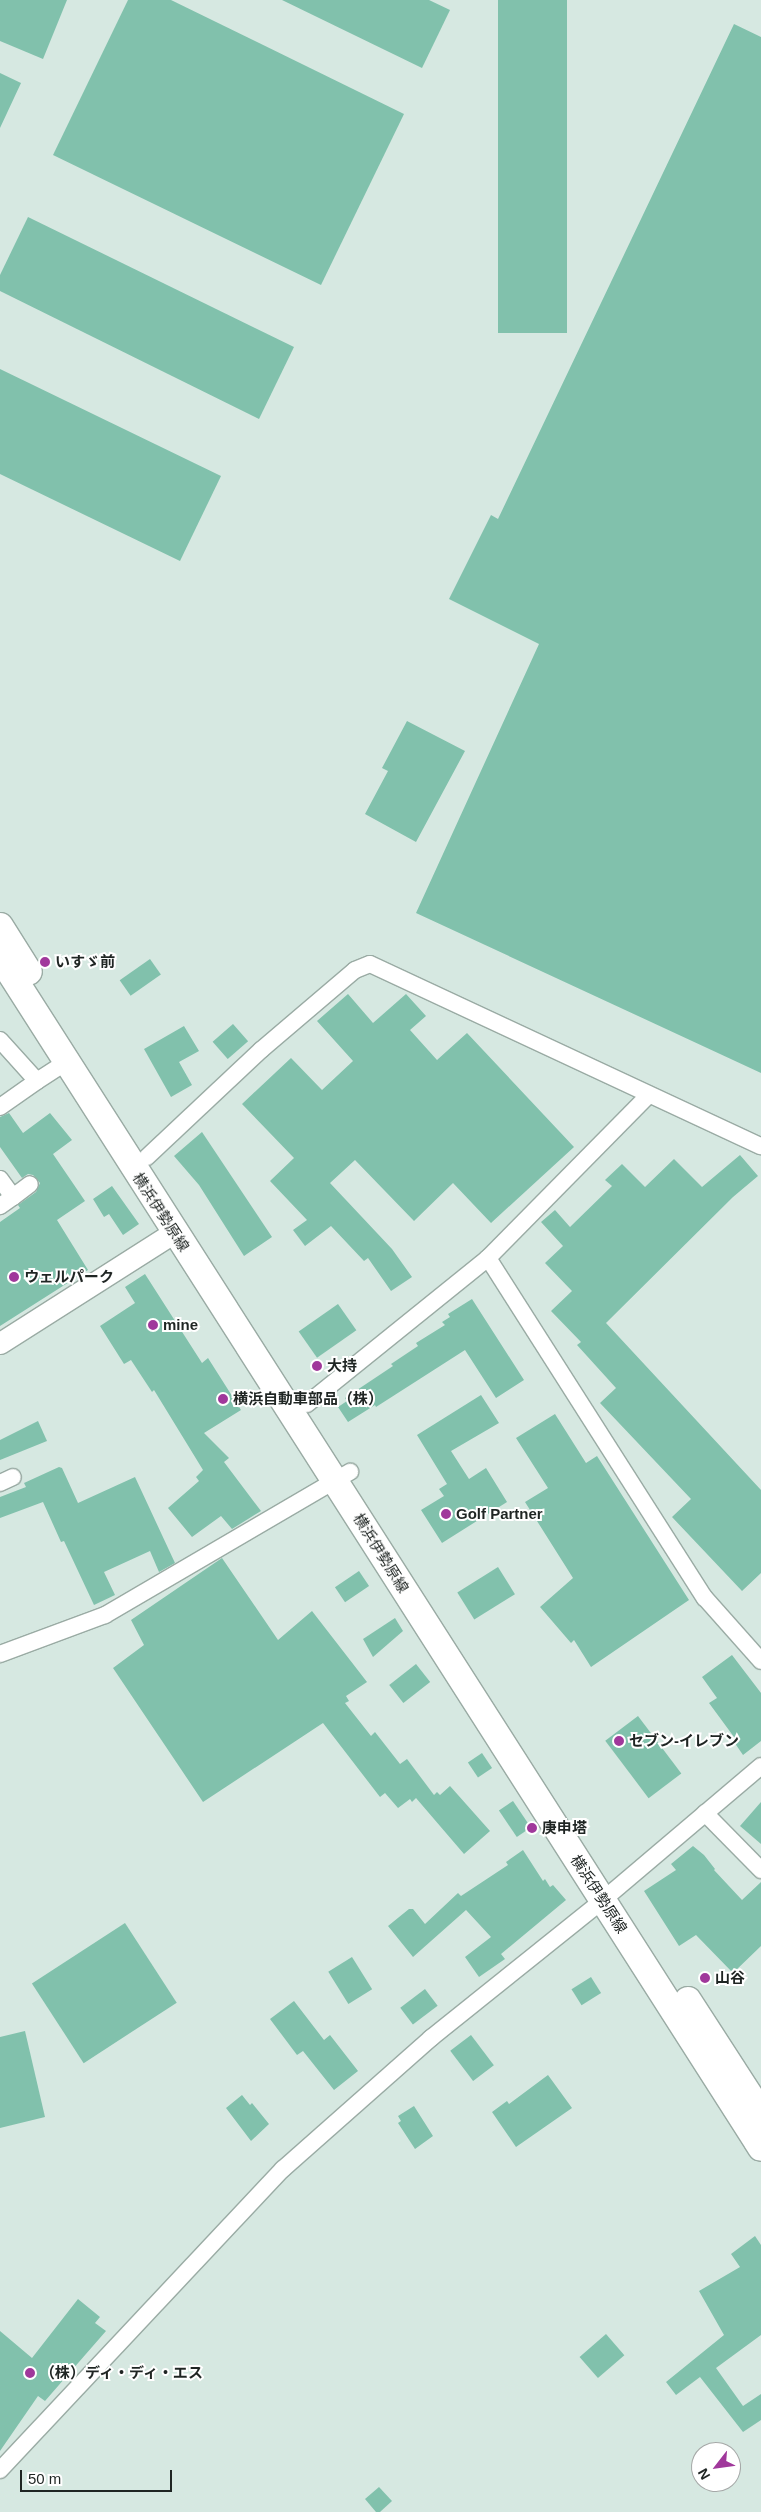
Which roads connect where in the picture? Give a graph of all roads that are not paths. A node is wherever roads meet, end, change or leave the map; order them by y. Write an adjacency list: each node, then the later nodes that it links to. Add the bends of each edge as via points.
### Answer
1 (0, 926): 9 (main road, 横浜伊勢原線)
2 (0, 957): 4 (main road, 横浜伊勢原線)
3 (0, 1040): 5 (street)
4 (66, 1062): 5 (street); 13 (main road, 横浜伊勢原線)
5 (37, 1081): 7 (street)
6 (649, 1095): 8 (street); 9 (street, via 370,964 355,970 274,1039); 14 (street)
7 (0, 1107)
8 (761, 1146)
9 (147, 1157): 16 (main road, 横浜伊勢原線)
10 (0, 1179): 12 (street)
11 (30, 1184): 12 (street)
12 (6, 1201)
13 (174, 1232): 15 (street); 17 (main road, 横浜伊勢原線)
14 (488, 1258): 16 (street); 19 (street, via 705,1598)
15 (0, 1343)
16 (307, 1404): 17 (main road, 横浜伊勢原線)
17 (342, 1476): 18 (street, via 105,1616); 23 (main road, 横浜伊勢原線)
18 (0, 1654)
19 (761, 1661)
20 (761, 1766): 21 (street)
21 (706, 1812): 22 (street); 23 (street)
22 (761, 1870)
23 (609, 1894): 24 (main road, 横浜伊勢原線); 25 (main road, 横浜伊勢原線); 26 (street, via 431,2038 283,2168)
24 (761, 2113)
25 (761, 2148)
26 (0, 2470)

